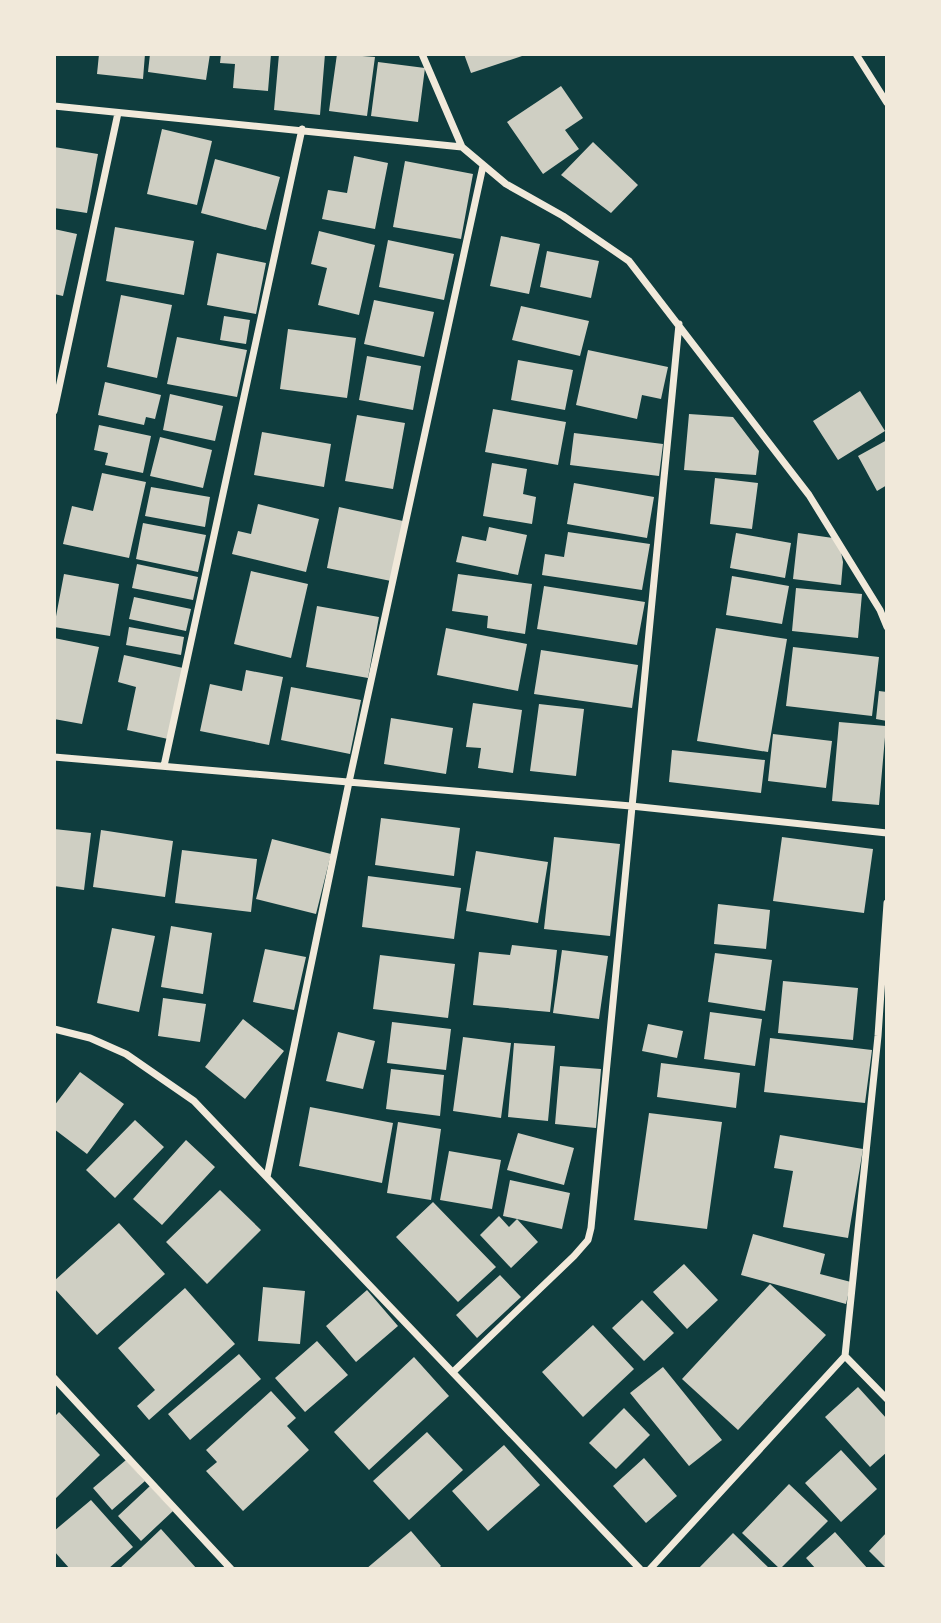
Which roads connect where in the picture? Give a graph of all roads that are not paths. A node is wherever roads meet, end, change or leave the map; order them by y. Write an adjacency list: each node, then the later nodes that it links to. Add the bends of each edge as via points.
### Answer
1 (422, 54): 7 (street)
2 (856, 54): 3 (street)
3 (887, 103)
4 (54, 106): 5 (street)
5 (118, 113): 6 (street); 10 (street)
6 (302, 130): 7 (street); 13 (street)
7 (462, 147): 8 (street)
8 (483, 166): 9 (street, via 629,261); 14 (street)
9 (679, 324): 11 (street, via 809,495); 15 (street)
10 (54, 411)
11 (887, 627)
12 (54, 757): 13 (street)
13 (164, 766): 14 (street)
14 (349, 782): 15 (street); 21 (street)
15 (631, 806): 16 (street); 23 (street, via 588,1240)
16 (887, 833)
17 (887, 903): 19 (street)
18 (54, 1029): 21 (street, via 126,1054 183,1093)
19 (878, 1036): 20 (street); 22 (street)
20 (887, 1045)
21 (267, 1177): 23 (street)
22 (845, 1356): 25 (street); 28 (street)
23 (453, 1372): 27 (street)
24 (54, 1378): 26 (street)
25 (887, 1399)
26 (231, 1569)
27 (640, 1569)
28 (650, 1569)

